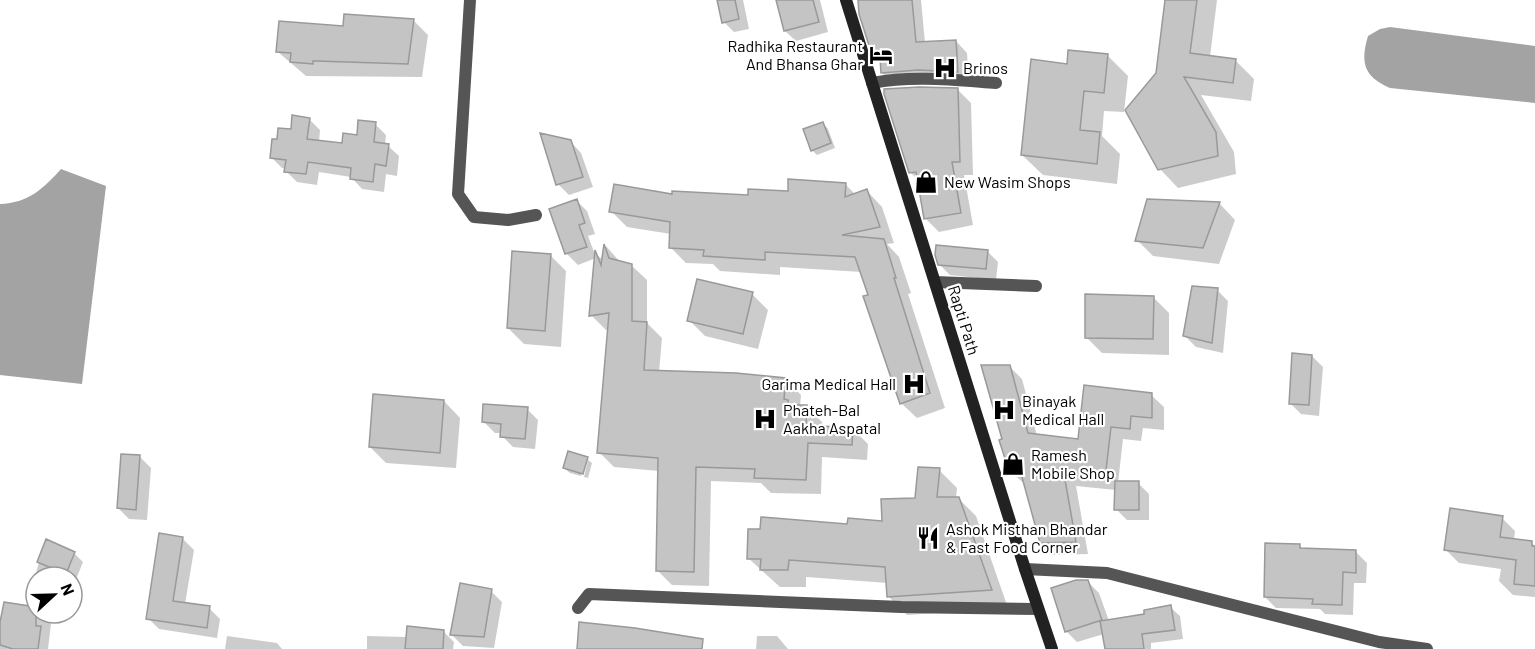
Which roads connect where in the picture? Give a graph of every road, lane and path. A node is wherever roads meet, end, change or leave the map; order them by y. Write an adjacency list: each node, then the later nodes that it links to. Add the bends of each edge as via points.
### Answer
1 (470, 0): 5 (street, via 458,194 474,217 508,220)
2 (846, 0): 3 (main road, Rapti Path)
3 (872, 83): 4 (street, via 935,79); 6 (main road, Rapti Path)
4 (996, 83)
5 (536, 215)
6 (935, 282): 7 (street); 8 (main road, Rapti Path)
7 (1036, 286)
8 (1025, 569): 10 (main road, Rapti Path); 12 (street, via 1107,573 1379,642)
9 (578, 608): 10 (street, via 589,594)
10 (1038, 609): 11 (main road, Rapti Path)
11 (1052, 649)
12 (1427, 649)

